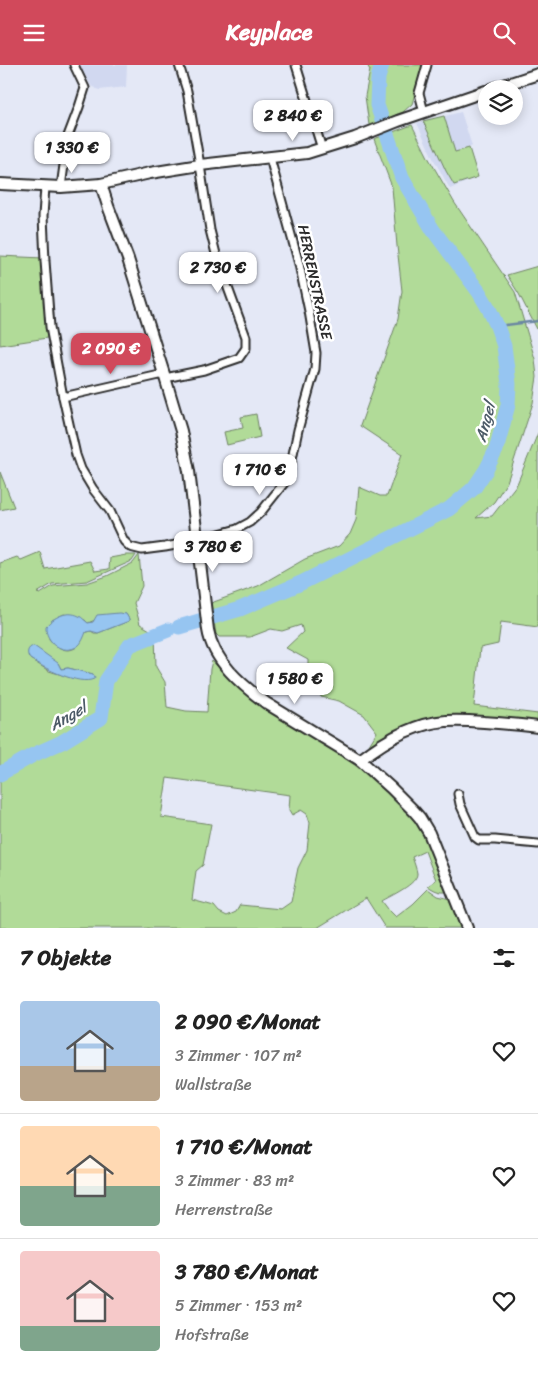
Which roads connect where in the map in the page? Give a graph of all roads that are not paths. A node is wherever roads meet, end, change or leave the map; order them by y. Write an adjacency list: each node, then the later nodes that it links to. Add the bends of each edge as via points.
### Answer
1 (74, 65): 15 (street, via 85,88 68,135)
2 (179, 65): 11 (street)
3 (296, 65): 9 (street)
4 (427, 65): 8 (street, via 419,93)
5 (538, 73): 6 (street)
6 (518, 80)
7 (478, 94): 8 (street)
8 (424, 112): 9 (street)
9 (322, 149): 10 (street)
10 (270, 158): 11 (street); 18 (street, HERRENSTRASSE, via 299,264 316,353 315,369 288,477 250,522)
11 (200, 165): 13 (street); 16 (street, via 217,258 246,337 246,348 239,358 204,370)
12 (0, 183): 14 (street)
13 (101, 183): 15 (street); 16 (street)
14 (45, 187): 15 (street); 17 (street, HERRENSTRASSE, via 43,216 50,327)
15 (60, 187)
16 (164, 376): 17 (street); 18 (street, via 185,447)
17 (63, 397): 18 (street, HERRENSTRASSE, via 81,469 110,511 124,541 130,547 142,550)
18 (198, 540): 20 (street, via 208,630 220,659 266,703)
19 (538, 727): 20 (street, via 436,722 394,737)
20 (360, 760): 23 (street, via 420,818)
21 (458, 794): 22 (street, via 460,804 480,840)
22 (538, 844)
23 (467, 928)

